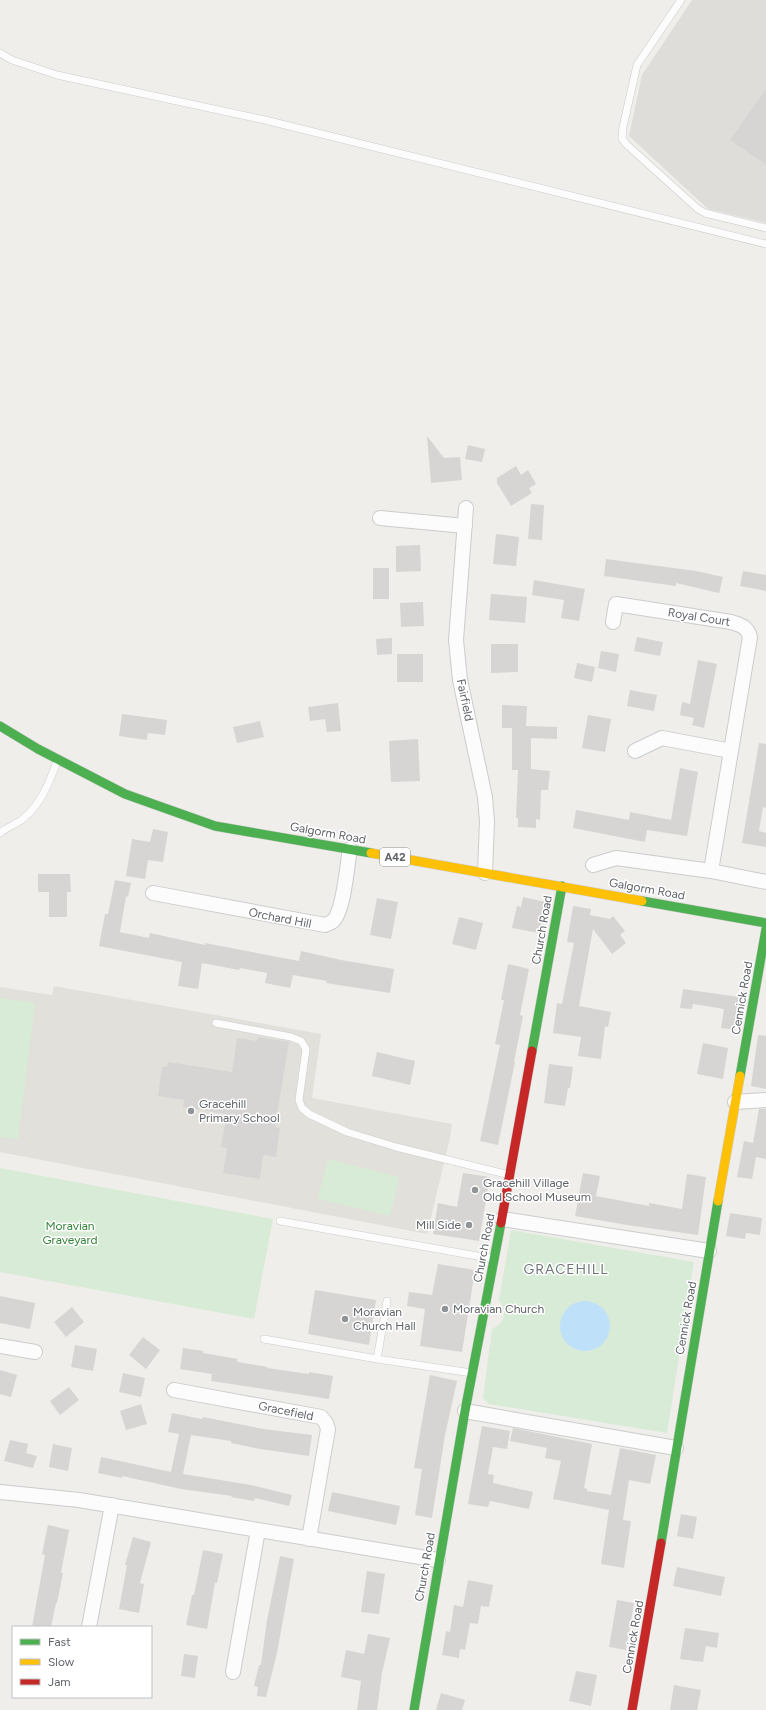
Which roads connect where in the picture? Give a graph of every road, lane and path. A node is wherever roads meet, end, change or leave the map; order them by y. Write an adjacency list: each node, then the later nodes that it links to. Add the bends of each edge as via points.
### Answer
1 (681, 0): 3 (lane, via 637,65 622,138 698,209)
2 (0, 53): 4 (lane, via 12,60 57,75 265,120)
3 (766, 228)
4 (766, 244)
5 (466, 508): 7 (street, Fairfield)
6 (380, 518): 7 (street)
7 (465, 526): 17 (street, Fairfield, via 456,640 460,680 485,797)
8 (613, 622): 11 (street, Royal Court, via 616,604 731,622 748,630 750,637)
9 (0, 726): 12 (street, Galgorm Road / A42)
10 (635, 751): 11 (street, via 662,738)
11 (731, 751): 16 (street, Royal Court)
12 (57, 759): 13 (lane, via 49,784 39,799 24,817); 14 (street, Galgorm Road / A42, via 125,794 214,826)
13 (0, 833)
14 (350, 849): 17 (street, Galgorm Road / A42); 20 (street, Orchard Hill, via 341,904 333,921 325,925 314,925)
15 (593, 865): 16 (street, via 616,858)
16 (711, 871): 18 (street)
17 (485, 873): 19 (street, Galgorm Road / A42)
18 (766, 882)
19 (562, 886): 21 (street, Galgorm Road / A42); 26 (street, Church Road)
20 (153, 893)
21 (766, 923)
22 (766, 930): 25 (street, Cennick Road)
23 (216, 1023): 26 (lane, via 301,1041 306,1049 299,1100 302,1108 309,1114 347,1132 396,1147)
24 (766, 1100): 25 (street)
25 (735, 1102): 29 (street, Cennick Road)
26 (510, 1175): 27 (street, Church Road)
27 (502, 1219): 29 (street); 30 (street, Church Road)
28 (280, 1221): 30 (lane)
29 (709, 1251): 39 (street, Cennick Road)
30 (494, 1259): 36 (street, Church Road)
31 (387, 1301): 35 (lane)
32 (264, 1339): 35 (lane)
33 (0, 1346): 34 (street)
34 (35, 1352)
35 (377, 1359): 36 (lane)
36 (472, 1373): 38 (street, Church Road)
37 (174, 1390): 43 (street, Gracefield, via 321,1417 324,1420 328,1429)
38 (465, 1411): 39 (street); 44 (street, Church Road)
39 (676, 1448): 48 (street, Cennick Road)
40 (0, 1492): 41 (street)
41 (112, 1505): 42 (street); 45 (street)
42 (258, 1530): 43 (street); 46 (street)
43 (309, 1539): 44 (street)
44 (438, 1560): 47 (street, Church Road)
45 (89, 1626)
46 (234, 1672)
47 (414, 1710)
48 (632, 1710)

